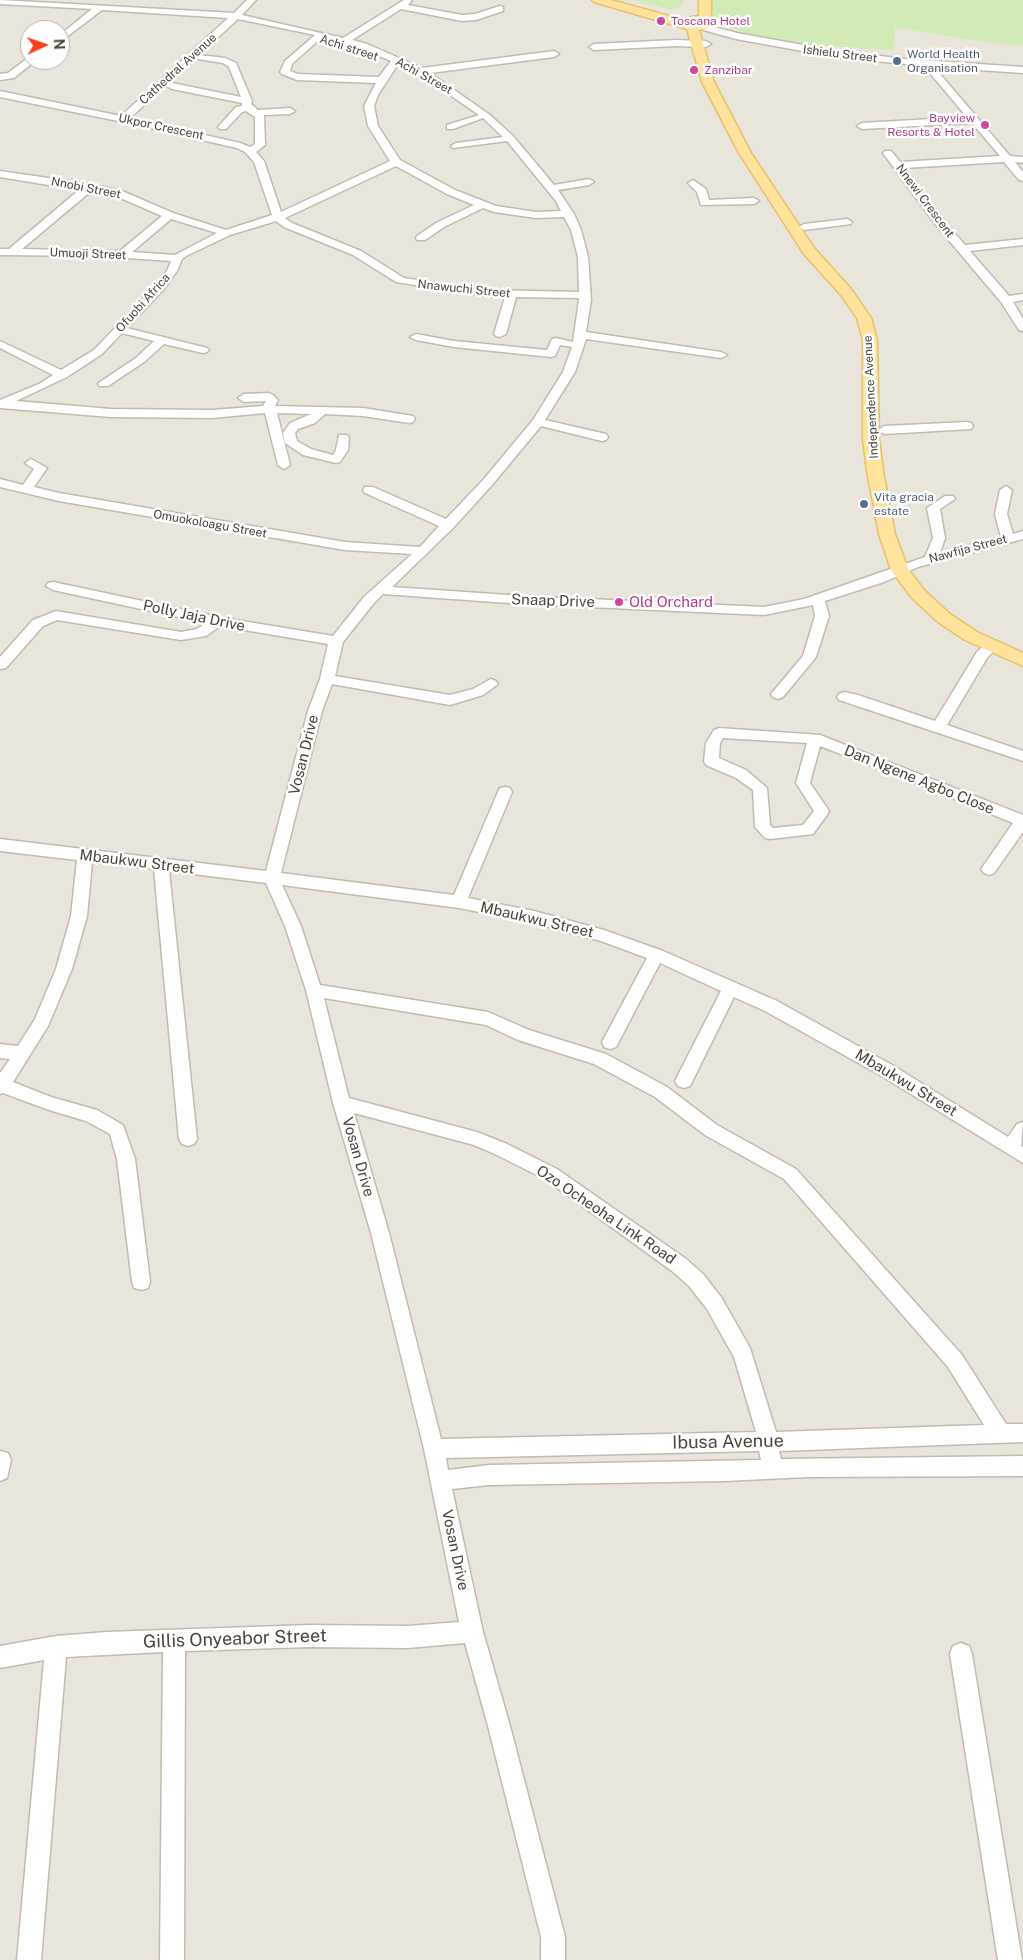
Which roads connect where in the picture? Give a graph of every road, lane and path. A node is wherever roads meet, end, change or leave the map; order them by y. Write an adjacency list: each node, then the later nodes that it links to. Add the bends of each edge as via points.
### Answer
1 (144, 0): 11 (street)
2 (252, 0): 13 (street, Cathedral Avenue)
3 (410, 0): 9 (street)
4 (598, 0): 14 (main road)
5 (615, 0): 14 (main road)
6 (695, 0): 14 (main road, Independence Avenue)
7 (705, 0): 14 (main road, Independence Avenue)
8 (0, 2): 10 (street, Achi street)
9 (400, 6): 12 (street, via 462,18 482,16); 17 (street)
10 (98, 8): 11 (street, Achi Street); 13 (street, Achi street); 15 (street)
11 (132, 9): 13 (street, Achi Street)
12 (500, 9)
13 (234, 18): 16 (street, Achi street); 17 (street, Achi Street); 34 (street, Cathedral Avenue)
14 (698, 23): 18 (main road, Independence Avenue); 23 (street, Ishielu Street, via 715,31 836,54)
15 (70, 31)
16 (318, 37): 17 (street, Achi street); 28 (street, via 288,63 285,72 297,76)
17 (344, 42): 22 (street, Achi street)
18 (701, 43): 19 (street); 49 (main road, Independence Avenue, via 708,82)
19 (594, 47)
20 (554, 54): 26 (street)
21 (201, 57): 31 (street, via 233,65)
22 (396, 62): 26 (street, Achi Street); 28 (street); 33 (street, Achi street)
23 (926, 63): 25 (street, Ishielu Street); 35 (street)
24 (20, 69): 27 (street, via 11,76)
25 (1023, 70)
26 (421, 71): 53 (street, Achi Street, via 503,131)
27 (0, 77)
28 (382, 80): 45 (street, via 373,95 369,113 379,138)
29 (172, 86): 31 (street)
30 (0, 94): 34 (street, Ukpor Crescent)
31 (251, 107): 32 (street); 37 (street, via 239,109); 41 (street, via 260,116 260,145)
32 (290, 111)
33 (478, 118): 38 (street); 39 (street, Achi street)
34 (123, 119): 41 (street, Ukpor Crescent, via 228,142)
35 (974, 120): 36 (street); 43 (street)
36 (862, 126)
37 (223, 127)
38 (450, 127)
39 (503, 140): 40 (street); 56 (street, Achi street)
40 (456, 146)
41 (250, 152): 58 (street, via 259,161)
42 (888, 153): 46 (street, Nnewi Crescent)
43 (1006, 159): 44 (street); 46 (street); 48 (street)
44 (1023, 160)
45 (396, 162): 55 (street); 58 (street, Ofuobi Africa)
46 (897, 165): 64 (street, Nnewi Crescent)
47 (0, 174): 52 (street, Nnobi Street)
48 (1023, 178)
49 (767, 180): 60 (main road, Independence Avenue); 65 (main road, Independence Avenue)
50 (590, 182): 53 (street)
51 (693, 183): 54 (street, via 702,191 704,203)
52 (89, 187): 57 (street, Nnobi Street, via 129,197); 67 (street)
53 (552, 188): 56 (street, Achi Street)
54 (754, 201)
55 (482, 205): 56 (street, via 508,212); 62 (street)
56 (565, 214): 71 (street, Achi street)
57 (169, 215): 61 (street, Nnobi Street); 68 (street)
58 (278, 217): 61 (street, Ofuobi Africa); 70 (street, Nnawuchi Street, via 288,225 365,257 406,282)
59 (847, 222): 60 (street)
60 (804, 227): 65 (main road, Independence Avenue)
61 (226, 233): 69 (street, Ofuobi Africa)
62 (421, 238)
63 (1023, 242): 64 (street, Nnewi Crescent)
64 (962, 249): 73 (street, Nnewi Crescent)
65 (814, 251): 93 (main road, Independence Avenue, via 852,291 860,310 873,326)
66 (0, 252): 67 (street, Umuoji Street)
67 (12, 252): 68 (street, Umuoji Street)
68 (123, 254): 69 (street, Umuoji Street)
69 (177, 258): 75 (street, Ofuobi Africa, via 161,286)
70 (511, 294): 71 (street, Nnawuchi Street); 76 (street)
71 (581, 295): 77 (street); 81 (street, Achi street)
72 (1023, 297): 73 (street)
73 (1009, 304): 74 (street, Nnewi Crescent)
74 (1023, 328)
75 (119, 329): 79 (street); 84 (street, Ofuobi Africa, via 98,352)
76 (500, 334)
77 (581, 335): 83 (street); 91 (street, via 569,372)
78 (416, 338): 81 (street, via 552,354 556,342)
79 (163, 339): 82 (street); 85 (street, via 140,360)
80 (0, 344): 84 (street)
81 (569, 344): 91 (street, Achi street, via 560,371 529,420)
82 (203, 350)
83 (721, 355)
84 (63, 375): 87 (street, Ofuobi Africa)
85 (104, 384)
86 (244, 398): 88 (street, via 269,396 272,400)
87 (2, 403): 88 (street, via 111,413 212,414)
88 (268, 409): 89 (street); 97 (street)
89 (322, 412): 90 (street, via 363,412); 95 (street, via 294,426 289,433 291,443 307,452 336,459 342,450)
90 (410, 419)
91 (535, 426): 94 (street); 103 (street, Vosan Drive)
92 (967, 426): 93 (street)
93 (880, 436): 108 (main road, Independence Avenue, via 879,500 887,534)
94 (602, 437)
95 (343, 438)
96 (31, 463): 99 (street, via 41,468)
97 (284, 465)
98 (0, 484): 99 (street, Omuokoloagu Street)
99 (25, 490): 106 (street, Omuokoloagu Street, via 286,537 345,546)
100 (369, 490): 103 (street)
101 (1006, 490): 105 (street, via 1001,514)
102 (949, 499): 107 (street, via 933,508 939,538)
103 (448, 525): 106 (street, Vosan Drive)
104 (1023, 535): 105 (street, Nawfija Street)
105 (1008, 538): 107 (street, Nawfija Street)
106 (423, 551): 110 (street, Vosan Drive)
107 (931, 559): 108 (street, Nawfija Street)
108 (907, 567): 111 (street, Snaap Drive); 114 (main road, Independence Avenue, via 918,594 971,636); 115 (main road, Independence Avenue, via 946,605 983,631)
109 (53, 586): 112 (street, Polly Jaja Drive)
110 (380, 590): 111 (street, Snaap Drive, via 758,611); 113 (street, Vosan Drive, via 342,630)
111 (818, 598): 120 (street, via 822,616 809,657)
112 (218, 621): 113 (street, Polly Jaja Drive); 117 (street, via 201,632 181,636 56,615 38,623)
113 (336, 641): 118 (street, Vosan Drive)
114 (990, 646): 116 (main road, Independence Avenue); 122 (street)
115 (1023, 649)
116 (1023, 660)
117 (1, 665)
118 (327, 679): 119 (street, via 450,700 478,692); 131 (street, Vosan Drive, via 315,711)
119 (491, 684)
120 (778, 694)
121 (844, 698): 124 (street)
122 (942, 722)
123 (814, 739): 123 (street, Dan Ngene Agbo Close, via 803,783 822,811 808,830 770,834 763,827 760,788 741,774 711,761 713,743 719,733); 126 (street, Dan Ngene Agbo Close)
124 (1023, 756)
125 (505, 792): 132 (street)
126 (1023, 821): 130 (street)
127 (0, 845): 128 (street, Mbaukwu Street)
128 (85, 856): 129 (street, Mbaukwu Street); 138 (street, via 79,916 69,955 42,1021)
129 (161, 866): 131 (street, Mbaukwu Street); 143 (street)
130 (989, 869)
131 (272, 878): 132 (street, Mbaukwu Street); 135 (street, Vosan Drive, via 293,926)
132 (459, 902): 133 (street, Mbaukwu Street, via 551,921)
133 (656, 955): 134 (street, Mbaukwu Street); 136 (street)
134 (730, 988): 139 (street); 144 (street, Mbaukwu Street, via 771,1006 886,1070)
135 (314, 990): 141 (street, Vosan Drive); 146 (street, via 488,1019 524,1035 600,1059 661,1092 711,1130 790,1174 955,1360)
136 (610, 1042)
137 (0, 1051): 138 (street)
138 (23, 1053): 140 (street)
139 (684, 1082)
140 (1, 1086): 145 (street, via 91,1115 117,1130 126,1159)
141 (342, 1104): 148 (street, Ozo Ocheoha Link Road, via 450,1131 501,1149 551,1174 679,1265 714,1303 743,1354); 149 (street, Vosan Drive, via 380,1233)
142 (1023, 1129): 144 (street)
143 (188, 1139)
144 (1017, 1151)
145 (140, 1282)
146 (1000, 1433): 147 (street, Ibusa Avenue); 148 (street, Ibusa Avenue)
147 (1023, 1433)
148 (768, 1441): 149 (street, Ibusa Avenue); 151 (street, Ozo Ocheoha Link Road)
149 (434, 1449): 152 (street, Vosan Drive)
150 (1023, 1466): 151 (street, Ibusa Avenue)
151 (772, 1469): 152 (street, Ibusa Avenue, via 489,1475)
152 (440, 1481): 153 (street, Vosan Drive)
153 (472, 1632): 154 (street, Gillis Onyeabor Street, via 408,1637); 160 (street, Vosan Drive, via 553,1937)
154 (174, 1640): 155 (street, Gillis Onyeabor Street); 159 (street)
155 (56, 1647): 157 (street, Gillis Onyeabor Street); 158 (street)
156 (962, 1654): 161 (street)
157 (0, 1657)
158 (29, 1960)
159 (172, 1960)
160 (553, 1960)
161 (1010, 1960)

